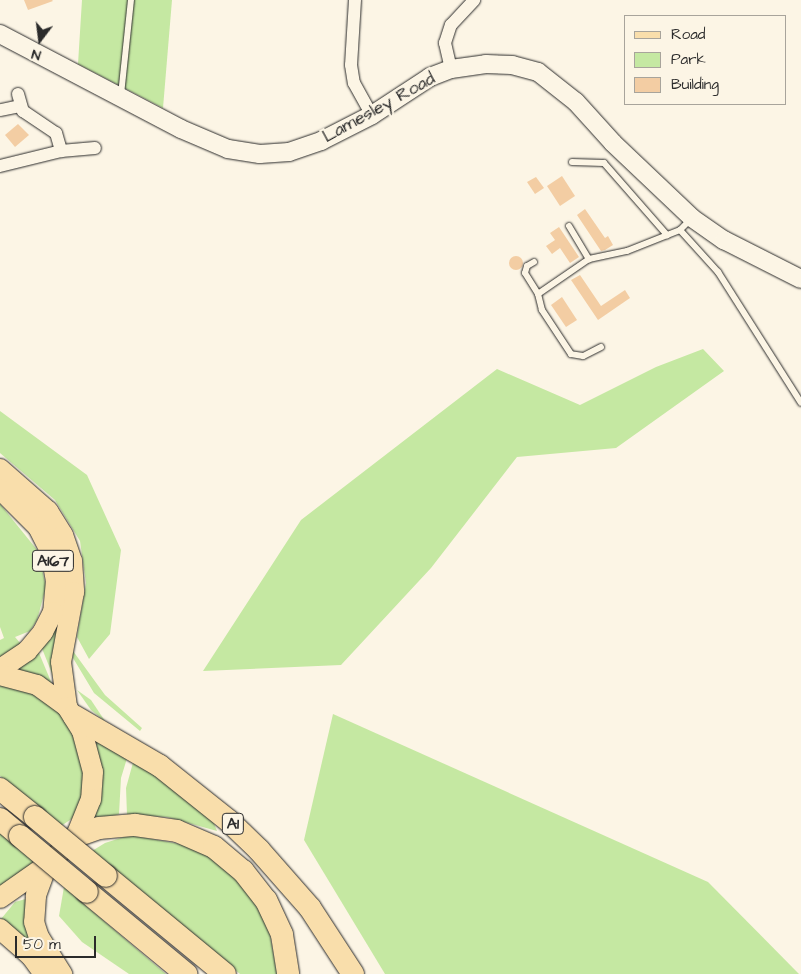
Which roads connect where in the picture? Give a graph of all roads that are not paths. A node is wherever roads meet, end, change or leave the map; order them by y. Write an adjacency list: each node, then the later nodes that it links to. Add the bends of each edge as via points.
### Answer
1 (131, 0): 6 (lane, via 125,85)
2 (355, 0): 8 (street, via 351,65 354,83)
3 (474, 0): 5 (street, via 451,25 445,43)
4 (0, 34): 6 (street, Lamesley Road)
5 (451, 70): 8 (street, Lamesley Road, via 430,77); 13 (street, Lamesley Road, via 486,64 512,65 538,72 562,89 588,115)
6 (121, 97): 8 (street, Lamesley Road, via 228,149 260,154 289,152)
7 (1, 110): 10 (street, via 19,100 52,128)
8 (372, 115)
9 (95, 148): 10 (street)
10 (61, 152): 12 (street)
11 (572, 162): 15 (lane, via 604,163)
12 (0, 166)
13 (686, 224): 15 (lane); 18 (street, Lamesley Road); 21 (lane)
14 (569, 226): 16 (lane)
15 (666, 235): 16 (lane, via 627,252)
16 (589, 259): 19 (lane)
17 (534, 262): 19 (lane, via 524,273)
18 (801, 279)
19 (538, 294): 20 (lane, via 542,310 571,354 583,356)
20 (601, 347)
21 (801, 403)
22 (0, 469): 26 (main road, A167, via 48,511 63,535 72,561 74,592 61,662)
23 (0, 489): 24 (main road, A167, via 38,527 51,553 56,580 52,612 43,632 27,651)
24 (0, 669)
25 (0, 675): 26 (main road, A167, via 37,685)
26 (70, 711): 29 (main road, A167, via 88,747 93,772 91,799); 38 (highway, A1, via 160,766 229,821 286,879)
27 (0, 789): 36 (highway, bridge)
28 (0, 820): 35 (highway, bridge)
29 (76, 836): 30 (main road, A167); 37 (highway, A1, via 112,826 135,824 177,831 214,847 243,871 266,900 282,934)
30 (47, 865): 31 (main road, A167); 34 (main road, A167, via 35,901 34,922 39,937)
31 (0, 898)
32 (0, 929): 33 (main road, via 25,950)
33 (44, 974)
34 (62, 974)
35 (186, 974)
36 (225, 974)
37 (288, 974)
38 (353, 974)

